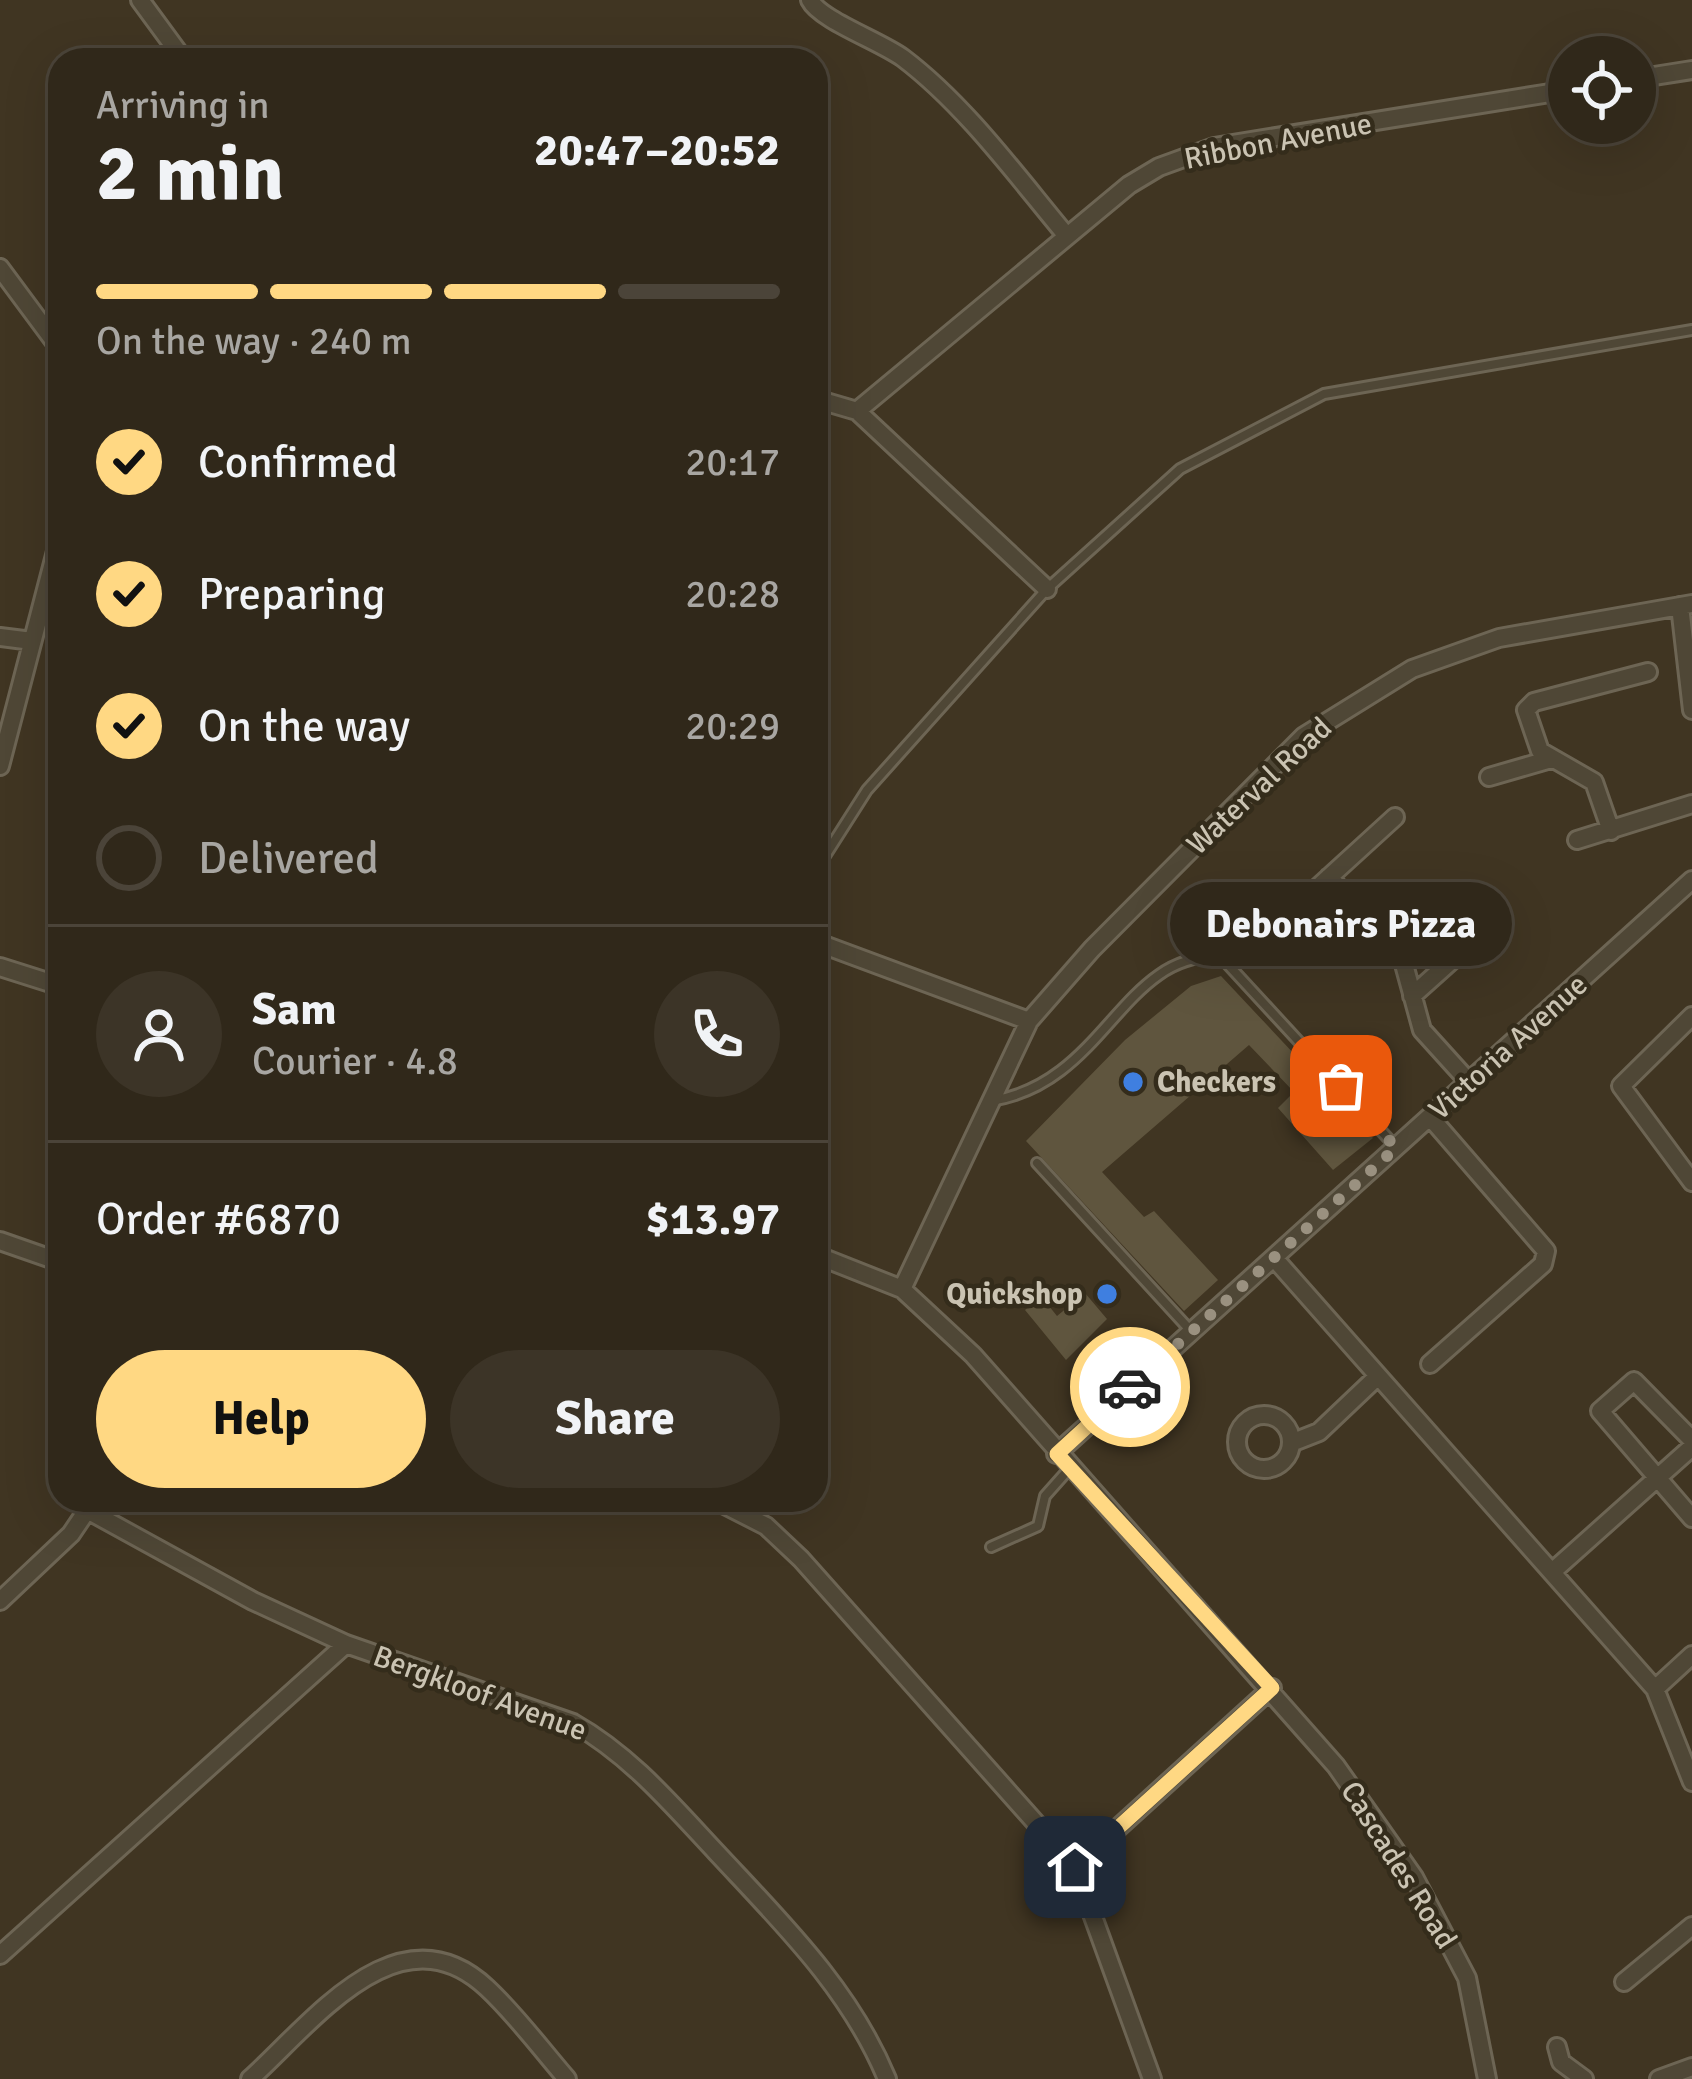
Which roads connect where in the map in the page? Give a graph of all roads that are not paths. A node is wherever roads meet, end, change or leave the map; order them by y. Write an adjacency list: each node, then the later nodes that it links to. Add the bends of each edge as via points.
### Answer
1 (140, 0): 3 (street)
2 (811, 0): 7 (street, via 823,16 876,38 923,73)
3 (175, 48)
4 (1692, 70): 5 (street)
5 (1656, 76)
6 (1548, 93): 7 (street, Ribbon Avenue, via 1214,147 1159,167)
7 (1066, 235): 12 (street, Ribbon Avenue)
8 (0, 268): 10 (street)
9 (1692, 330): 14 (lane, via 1324,394 1180,469)
10 (48, 333)
11 (828, 403): 12 (street)
12 (856, 411): 14 (street)
13 (48, 581): 17 (street)
14 (1047, 589): 27 (lane, via 867,790)
15 (1686, 605): 19 (street); 37 (street, Waterval Road, via 1499,638 1412,669 1358,699 1304,736 1213,824)
16 (0, 637): 17 (street)
17 (32, 641): 21 (street)
18 (1648, 672): 20 (street, via 1529,706 1536,743)
19 (1692, 710)
20 (1551, 759): 22 (street); 25 (street, via 1594,782)
21 (0, 766)
22 (1489, 777)
23 (1692, 804): 25 (street)
24 (1395, 817): 28 (street)
25 (1611, 831): 26 (street)
26 (1577, 841)
27 (828, 851)
28 (1329, 877): 31 (street); 35 (street, via 1402,957)
29 (1692, 880): 38 (street, Victoria Avenue)
30 (1498, 920): 35 (street)
31 (1269, 932)
32 (828, 946): 37 (street)
33 (0, 967): 34 (street)
34 (48, 982)
35 (1412, 996): 38 (street, via 1422,1030)
36 (1692, 1016): 43 (street, via 1621,1086)
37 (1029, 1021): 39 (street, Waterval Road)
38 (1468, 1082): 40 (street, Victoria Avenue)
39 (987, 1102): 41 (lane, via 1059,1077 1142,986 1181,959 1221,956); 48 (street, Waterval Road)
40 (1430, 1117): 41 (street, Victoria Avenue); 50 (street, via 1546,1250 1543,1264)
41 (1396, 1148): 46 (street, Victoria Avenue)
42 (1037, 1163): 49 (lane)
43 (1692, 1182)
44 (0, 1241): 45 (street)
45 (48, 1258)
46 (1274, 1258): 49 (street, Victoria Avenue); 51 (street)
47 (828, 1260): 48 (street, Cascades Road)
48 (902, 1289): 54 (street, Cascades Road, via 973,1355)
49 (1191, 1332): 54 (street, Victoria Avenue)
50 (1430, 1364)
51 (1378, 1376): 52 (street, via 1318,1432); 61 (street)
52 (1291, 1443)
53 (1692, 1444): 55 (street); 55 (street, via 1634,1381 1602,1407 1602,1419)
54 (1063, 1461): 60 (lane, via 1037,1526); 65 (street, Cascades Road)
55 (1657, 1479): 59 (street); 61 (street)
56 (85, 1512): 62 (street)
57 (101, 1512): 63 (street, Bergkloof Avenue, via 253,1601)
58 (739, 1512): 68 (street, via 801,1559)
59 (1692, 1518)
60 (991, 1547)
61 (1552, 1572): 66 (street)
62 (0, 1601)
63 (346, 1644): 70 (street); 76 (street, Bergkloof Avenue, via 601,1738 797,1939 847,2003)
64 (1692, 1655): 66 (street)
65 (1272, 1688): 68 (street); 78 (street, Cascades Road, via 1414,1877 1467,1978)
66 (1655, 1689): 67 (street)
67 (1692, 1782)
68 (1075, 1867): 77 (street)
69 (1692, 1926): 71 (street)
70 (0, 1955)
71 (1624, 1982)
72 (1557, 2047): 79 (street, via 1561,2062)
73 (1682, 2072): 80 (street)
74 (250, 2079): 75 (street, via 368,1973 419,1956 488,1988)
75 (567, 2079)
76 (887, 2079)
77 (1152, 2079)
78 (1483, 2079)
79 (1584, 2079)
80 (1659, 2079)

